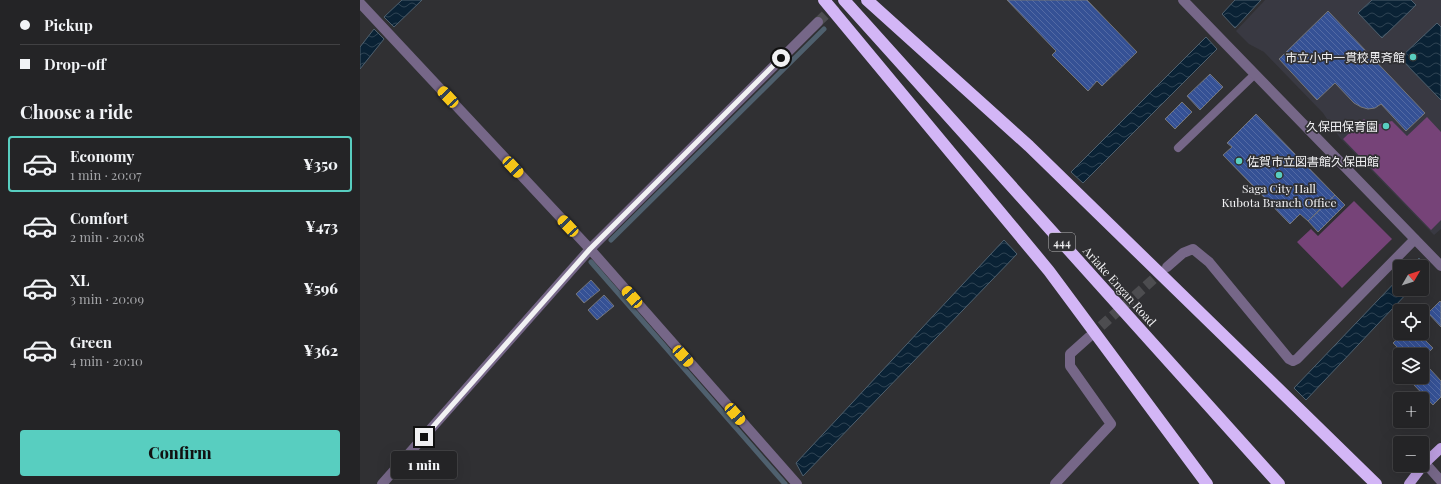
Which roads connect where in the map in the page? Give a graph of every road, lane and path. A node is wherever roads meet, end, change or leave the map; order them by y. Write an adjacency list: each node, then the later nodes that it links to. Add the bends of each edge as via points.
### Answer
1 (824, 0): 22 (highway, via 1049,271)
2 (844, 0): 23 (highway, Ariake Engan Road / 444)
3 (867, 0): 24 (highway, via 1028,146)
4 (1183, 0): 7 (street)
5 (360, 3): 10 (street)
6 (818, 22): 10 (street)
7 (1255, 74): 8 (lane); 9 (street)
8 (1178, 148)
9 (1415, 238): 11 (street); 12 (street, via 1297,360 1293,361 1209,262 1193,249 1183,253)
10 (590, 249): 19 (street); 20 (street)
11 (1441, 266)
12 (1167, 267)
13 (1089, 337): 21 (street, via 1070,354 1070,366 1111,424)
14 (1441, 448): 15 (main road)
15 (1429, 459)
16 (1429, 468): 18 (street)
17 (1418, 472): 25 (main road)
18 (1441, 481)
19 (382, 484)
20 (797, 484)
21 (1055, 484)
22 (1207, 484)
23 (1279, 484)
24 (1376, 484)
25 (1409, 484)

